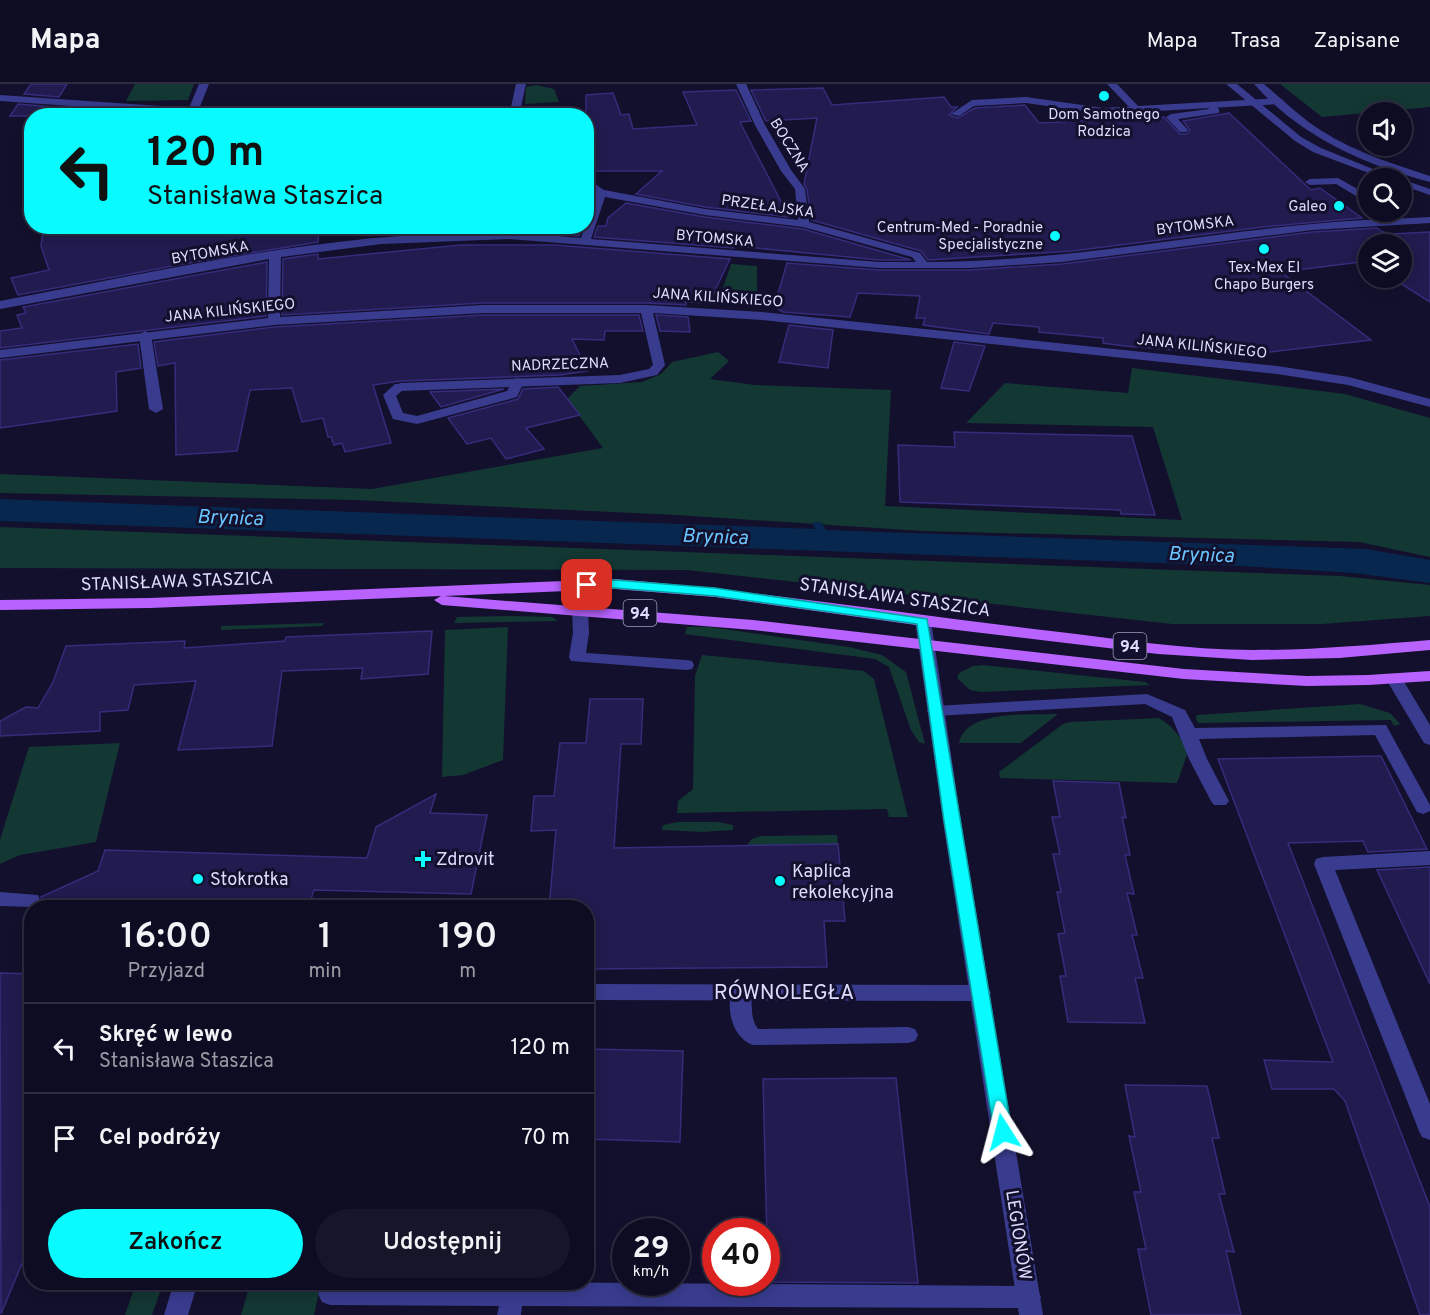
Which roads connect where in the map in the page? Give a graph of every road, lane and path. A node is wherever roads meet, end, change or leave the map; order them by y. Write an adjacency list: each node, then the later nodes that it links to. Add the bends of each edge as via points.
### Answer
1 (204, 84): 13 (street)
2 (521, 84): 14 (street)
3 (741, 84): 30 (street, BOCZNA, via 760,125 800,189)
4 (1112, 84): 15 (street)
5 (1231, 84): 10 (street)
6 (1259, 84): 9 (street)
7 (16, 89): 8 (street)
8 (3, 98): 12 (street)
9 (1278, 101): 10 (street); 19 (street, via 1333,141)
10 (1252, 103): 11 (street); 18 (street, via 1317,150)
11 (1211, 105): 15 (street); 17 (street, via 1216,111 1171,117)
12 (149, 108)
13 (194, 108)
14 (516, 108)
15 (1136, 109): 16 (street, via 1089,110 1026,100 972,104)
16 (956, 114)
17 (1183, 130)
18 (1364, 168)
19 (1430, 179)
20 (1310, 182): 25 (street, via 1338,181)
21 (1412, 186): 23 (street)
22 (594, 187): 24 (street, PRZEŁAJSKA)
23 (1430, 192)
24 (601, 193): 26 (street); 30 (street, PRZEŁAJSKA, via 705,212)
25 (1358, 194)
26 (594, 214)
27 (1429, 219): 28 (street, BYTOMSKA)
28 (1412, 220)
29 (1385, 222): 34 (street, BYTOMSKA, via 1256,233 1019,263)
30 (804, 224): 34 (street, PRZEŁAJSKA, via 916,255)
31 (588, 234): 32 (street)
32 (585, 242): 33 (street, BYTOMSKA, via 460,235); 34 (street, BYTOMSKA)
33 (275, 255): 35 (street, BYTOMSKA); 37 (street)
34 (923, 266)
35 (0, 305)
36 (646, 309): 37 (street, JANA KILIŃSKIEGO, via 483,309); 40 (street, NADRZECZNA, via 659,365 653,372 620,379); 41 (street, JANA KILIŃSKIEGO, via 762,316 1276,370 1349,381)
37 (273, 321): 38 (street, JANA KILIŃSKIEGO)
38 (145, 335): 39 (street, JANA KILIŃSKIEGO); 42 (street)
39 (0, 354)
40 (518, 382): 40 (street, NADRZECZNA, via 512,394 417,420 398,416 389,395 400,387)
41 (1430, 403)
42 (156, 409)
43 (587, 585): 44 (main road, STANISŁAWA STASZICA / 94); 46 (street); 47 (main road, STANISŁAWA STASZICA / 94, via 715,592)
44 (355, 594): 45 (main road, STANISŁAWA STASZICA / 94); 46 (main road, STANISŁAWA STASZICA / 94)
45 (0, 605)
46 (580, 609): 48 (main road, STANISŁAWA STASZICA / 94); 50 (street, via 577,657)
47 (923, 621): 48 (street, LEGIONÓW); 49 (main road, STANISŁAWA STASZICA / 94, via 1158,649 1252,655)
48 (925, 644): 52 (main road, STANISŁAWA STASZICA / 94, via 1270,680); 53 (street, LEGIONÓW)
49 (1430, 645)
50 (686, 665)
51 (1430, 676): 52 (main road, STANISŁAWA STASZICA / 94)
52 (1394, 679): 55 (street)
53 (935, 711): 54 (street, via 1147,699 1179,714); 63 (street, LEGIONÓW)
54 (1190, 734): 56 (street); 57 (street, via 1380,729)
55 (1430, 739)
56 (1220, 801)
57 (1423, 808)
58 (1430, 858): 65 (street, via 1323,864)
59 (0, 899): 60 (street)
60 (31, 900)
61 (594, 992): 62 (street, RÓWNOLEGŁA)
62 (741, 993): 63 (street, RÓWNOLEGŁA); 64 (street, via 742,1024 753,1037)
63 (981, 993): 69 (street, LEGIONÓW)
64 (908, 1035)
65 (1430, 1131)
66 (184, 1290): 70 (street)
67 (330, 1294): 68 (street)
68 (511, 1298): 69 (street)
69 (1030, 1306)
70 (176, 1315)

